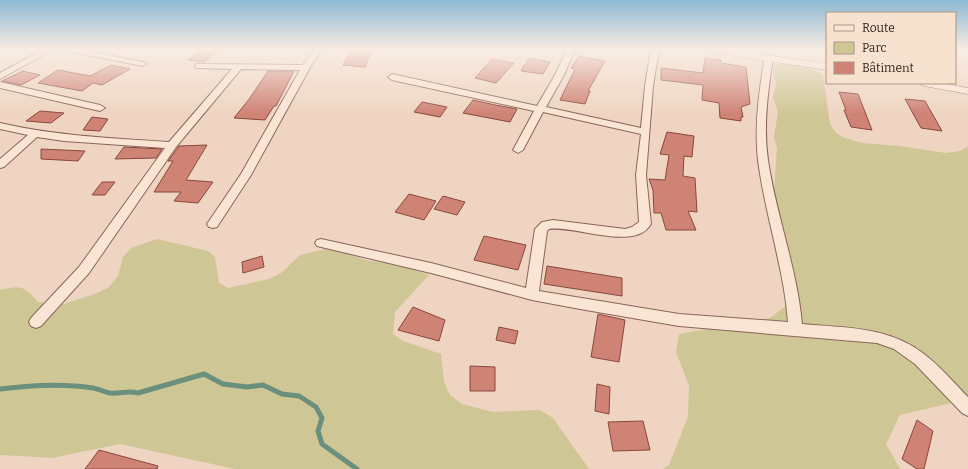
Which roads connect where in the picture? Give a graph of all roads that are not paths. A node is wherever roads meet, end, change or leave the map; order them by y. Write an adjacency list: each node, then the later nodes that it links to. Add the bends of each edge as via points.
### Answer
1 (9, 71): 7 (street)
2 (235, 71): 17 (street)
3 (304, 71): 20 (street, via 246,175)
4 (561, 71): 13 (street)
5 (651, 71): 15 (street)
6 (767, 71): 24 (street, via 762,116 763,159 793,300)
7 (0, 76)
8 (392, 77): 13 (street)
9 (930, 84): 11 (street)
10 (0, 85): 12 (street)
11 (968, 91)
12 (100, 108)
13 (539, 109): 15 (street); 18 (street)
14 (0, 126): 16 (street)
15 (646, 132): 22 (street, via 641,175 645,224 625,233 546,225 541,230)
16 (35, 134): 17 (street); 19 (street)
17 (172, 145): 23 (street, via 84,270)
18 (518, 150)
19 (0, 165)
20 (213, 224)
21 (322, 243): 22 (street)
22 (532, 295): 24 (street, via 679,320)
23 (36, 322)
24 (795, 329): 25 (street, via 877,337 899,345 920,359)
25 (968, 408)

